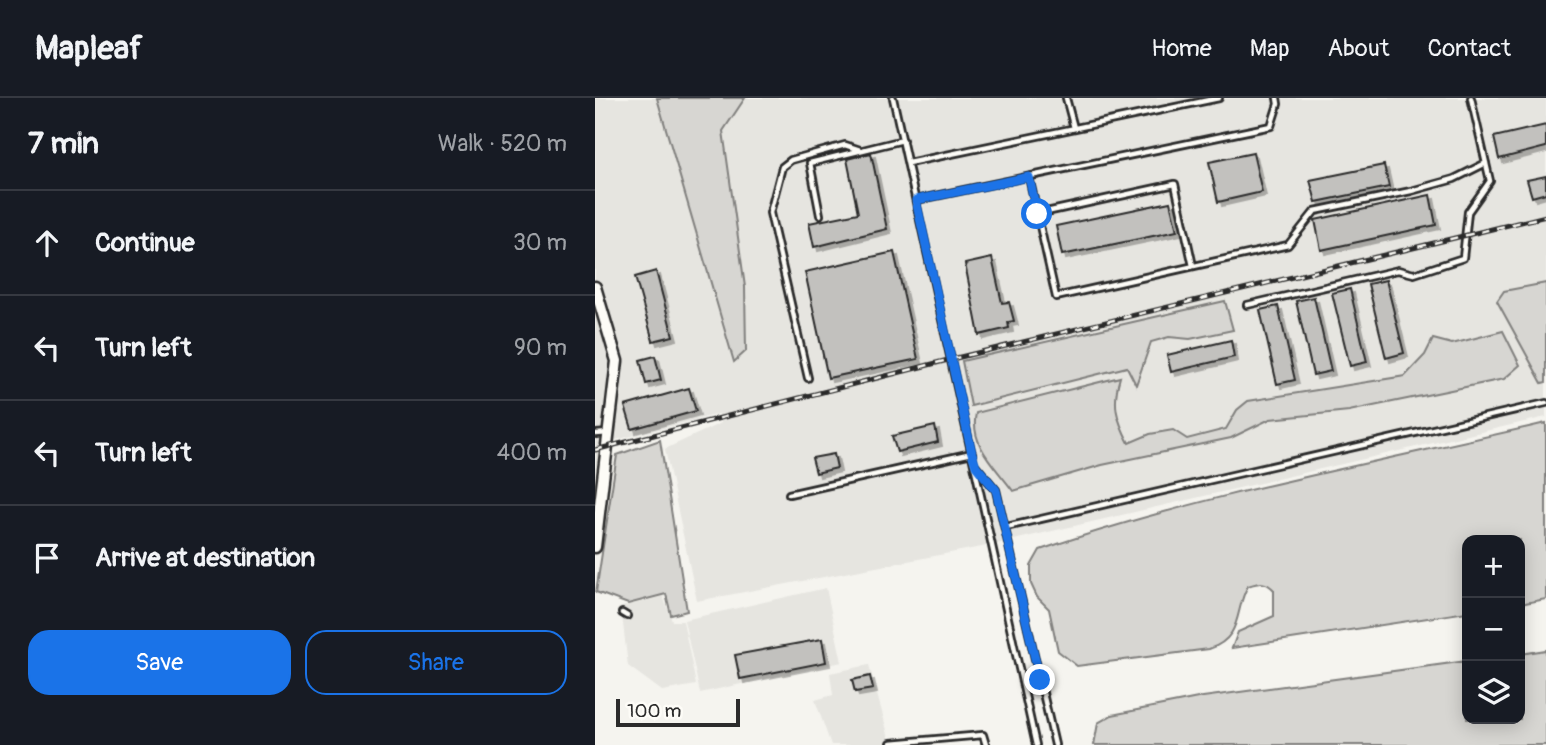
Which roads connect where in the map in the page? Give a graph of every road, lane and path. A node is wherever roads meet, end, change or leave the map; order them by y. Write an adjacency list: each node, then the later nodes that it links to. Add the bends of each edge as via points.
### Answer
1 (894, 98): 7 (lane)
2 (1066, 98): 6 (lane)
3 (1219, 98): 6 (lane)
4 (1277, 98): 11 (lane, via 1271,127)
5 (1471, 98): 10 (lane)
6 (1073, 128): 9 (lane)
7 (903, 140): 8 (lane); 9 (lane)
8 (860, 150): 14 (lane, via 810,163); 18 (lane, via 845,145 791,160 782,167 770,213)
9 (908, 163): 12 (lane)
10 (1486, 163): 15 (lane, via 1443,182 1315,211 1288,245); 17 (lane, via 1490,181 1468,212 1463,258 1414,274 1398,270)
11 (1029, 177): 12 (lane); 13 (lane)
12 (916, 200): 22 (lane)
13 (1037, 214): 15 (lane, via 1175,184); 15 (lane, via 1056,297)
14 (820, 215)
15 (1193, 266)
16 (595, 287): 20 (street, via 618,350)
17 (1247, 305)
18 (808, 379)
19 (1546, 402): 25 (lane)
20 (609, 433): 21 (lane); 26 (street)
21 (596, 434)
22 (972, 453): 23 (lane); 24 (lane)
23 (976, 466): 25 (lane, via 996,490); 29 (lane)
24 (789, 494)
25 (1006, 527): 30 (lane)
26 (595, 547)
27 (891, 743): 28 (lane, via 983,735)
28 (986, 745)
29 (1035, 745)
30 (1055, 745)

